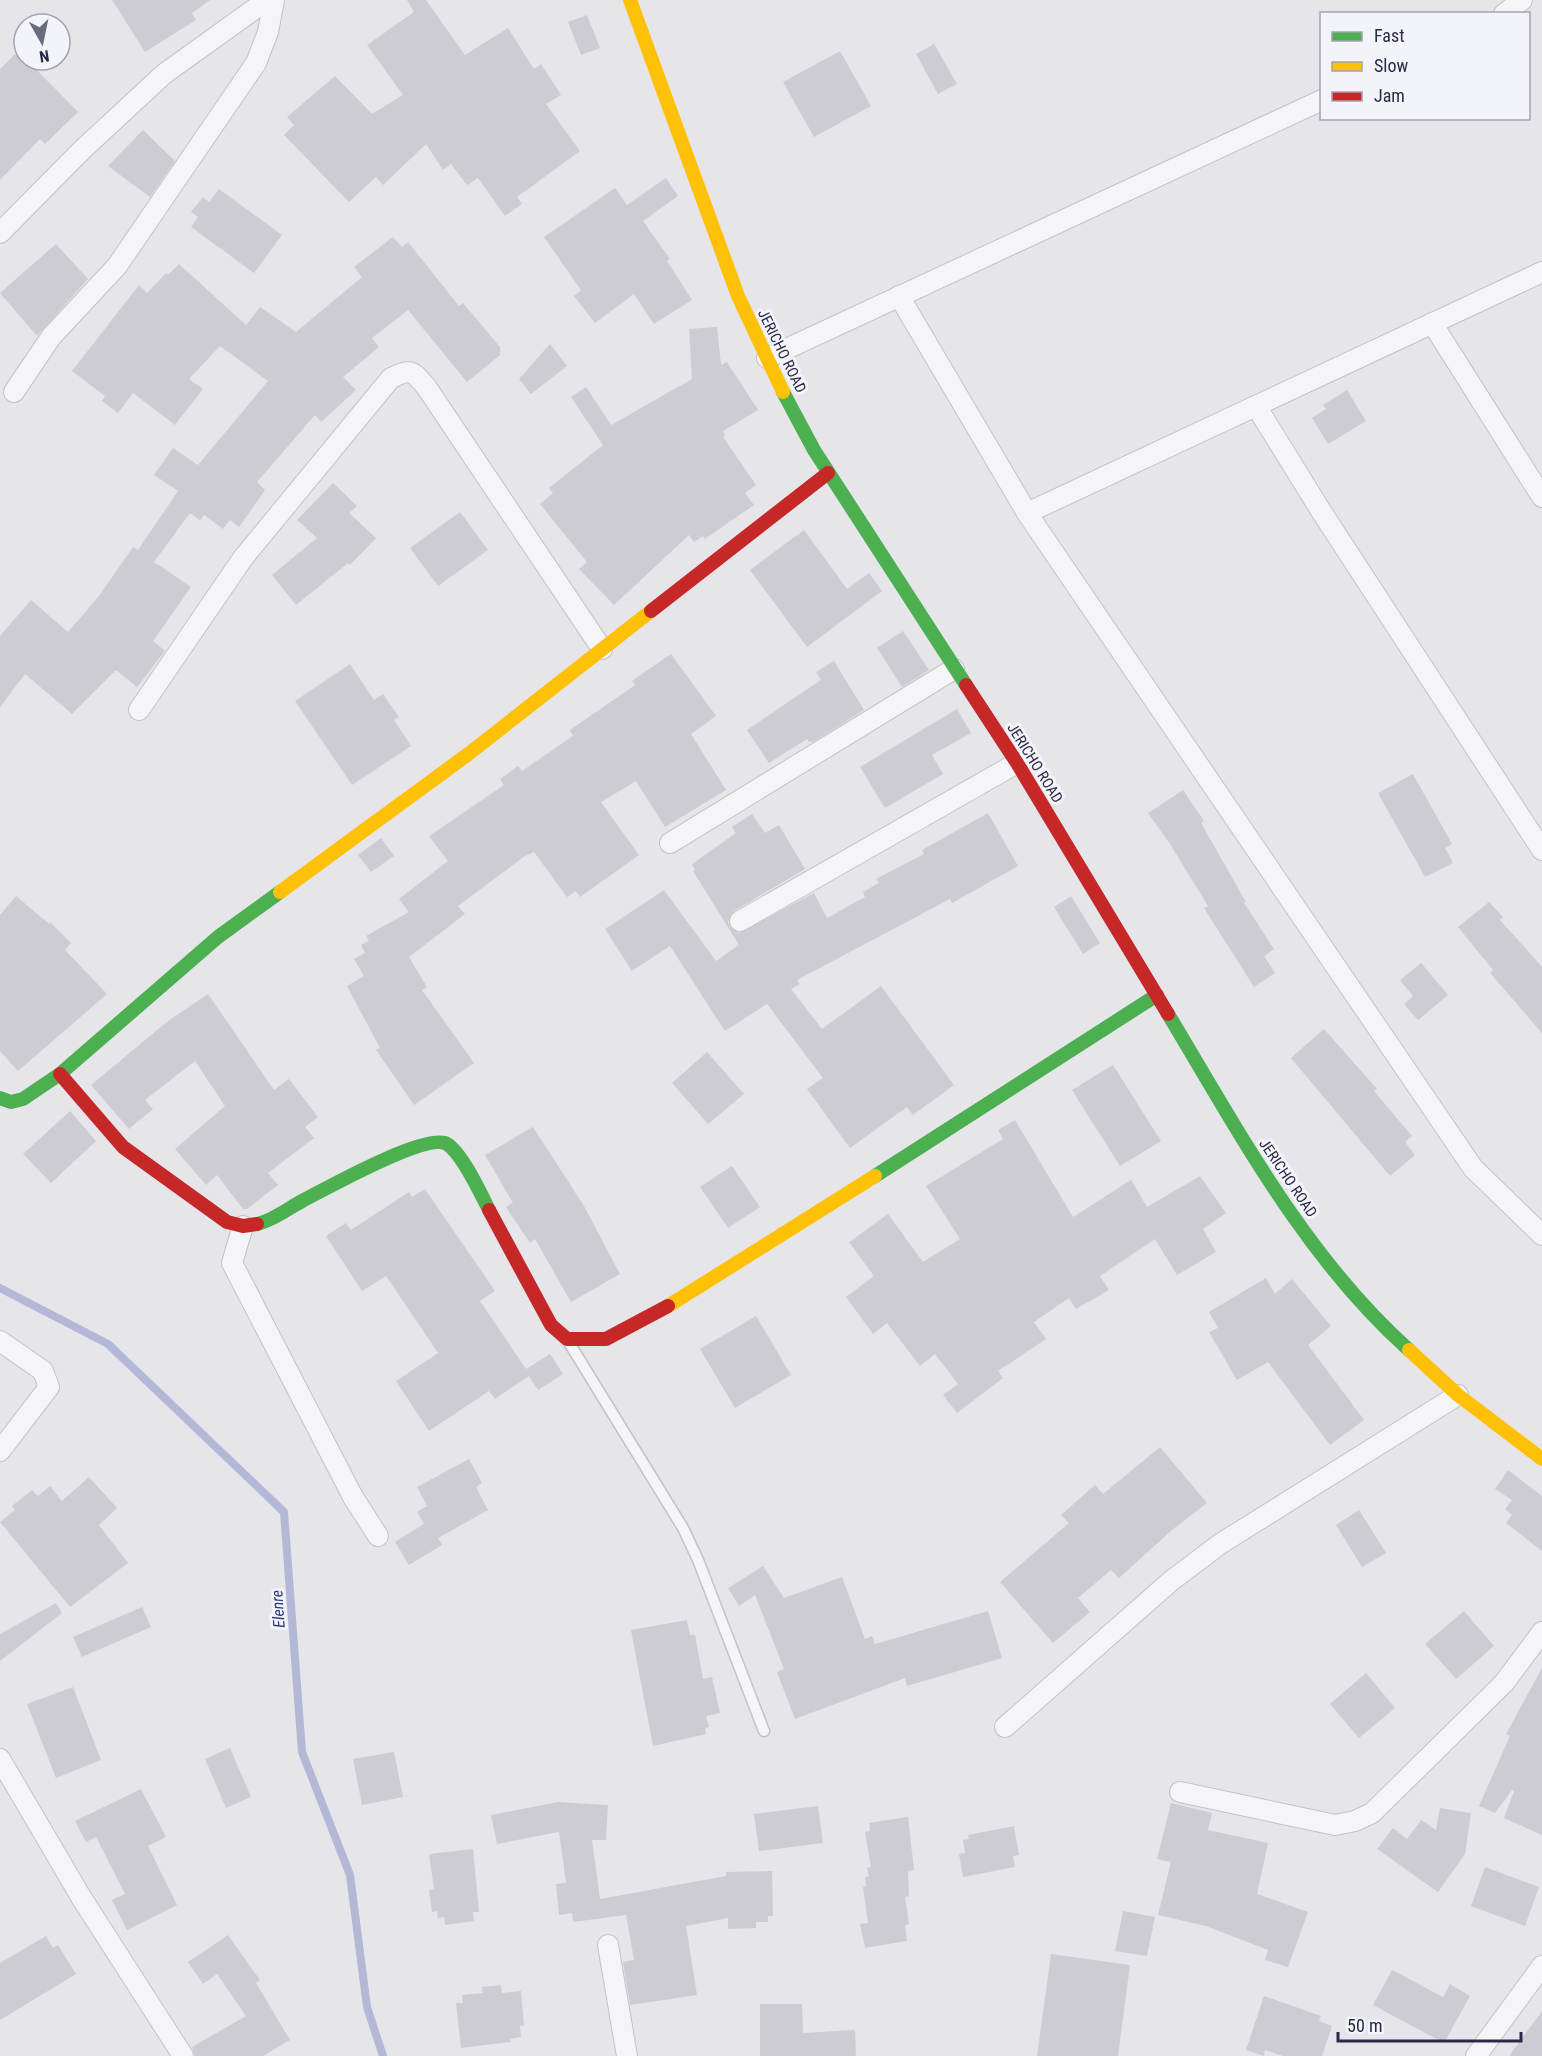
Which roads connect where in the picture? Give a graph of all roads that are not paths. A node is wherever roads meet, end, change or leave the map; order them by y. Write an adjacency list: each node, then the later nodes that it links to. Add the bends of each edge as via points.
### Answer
1 (267, 0): 7 (street, via 164,74)
2 (274, 0): 12 (street, via 268,33 256,63 117,266 51,338)
3 (630, 0): 11 (street, JERICHO ROAD, via 738,296)
4 (1522, 0): 5 (street)
5 (1507, 12)
6 (1320, 101): 9 (street)
7 (0, 233)
8 (1542, 272): 10 (street)
9 (899, 296): 11 (street); 16 (street)
10 (1432, 323): 13 (street); 15 (street)
11 (766, 358): 14 (street, JERICHO ROAD)
12 (14, 392)
13 (1256, 406): 16 (street); 22 (street)
14 (828, 473): 17 (street); 18 (street, JERICHO ROAD)
15 (1542, 497)
16 (1027, 513): 28 (street, via 1473,1168)
17 (602, 649): 19 (street, via 428,388 409,371 391,378 243,558); 25 (street, via 218,937)
18 (954, 669): 20 (street, JERICHO ROAD); 21 (street)
19 (139, 710)
20 (1017, 763): 23 (street); 24 (street, JERICHO ROAD)
21 (670, 843)
22 (1542, 850)
23 (740, 921)
24 (1157, 995): 29 (street, via 689,1295 606,1339); 31 (street, JERICHO ROAD, via 1271,1185 1340,1281)
25 (60, 1074): 26 (street, via 23,1099 11,1102); 27 (street, via 123,1147 227,1222)
26 (0, 1098)
27 (243, 1226): 29 (street, via 262,1223 420,1144 447,1144 466,1167 550,1325); 34 (street, via 232,1263 353,1497)
28 (1542, 1234)
29 (567, 1339): 37 (lane, via 683,1528)
30 (0, 1341): 32 (street, via 43,1371 49,1387)
31 (1458, 1395): 33 (street, JERICHO ROAD); 36 (street, via 1220,1544 1171,1581)
32 (0, 1451)
33 (1542, 1459)
34 (378, 1536)
35 (1542, 1632): 39 (street, via 1504,1683 1372,1813 1355,1821 1335,1825)
36 (1005, 1727)
37 (764, 1731)
38 (0, 1759): 42 (street, via 81,1897)
39 (1180, 1792)
40 (608, 1945): 43 (street)
41 (1542, 1966): 44 (street)
42 (183, 2056)
43 (627, 2056)
44 (1476, 2056)

